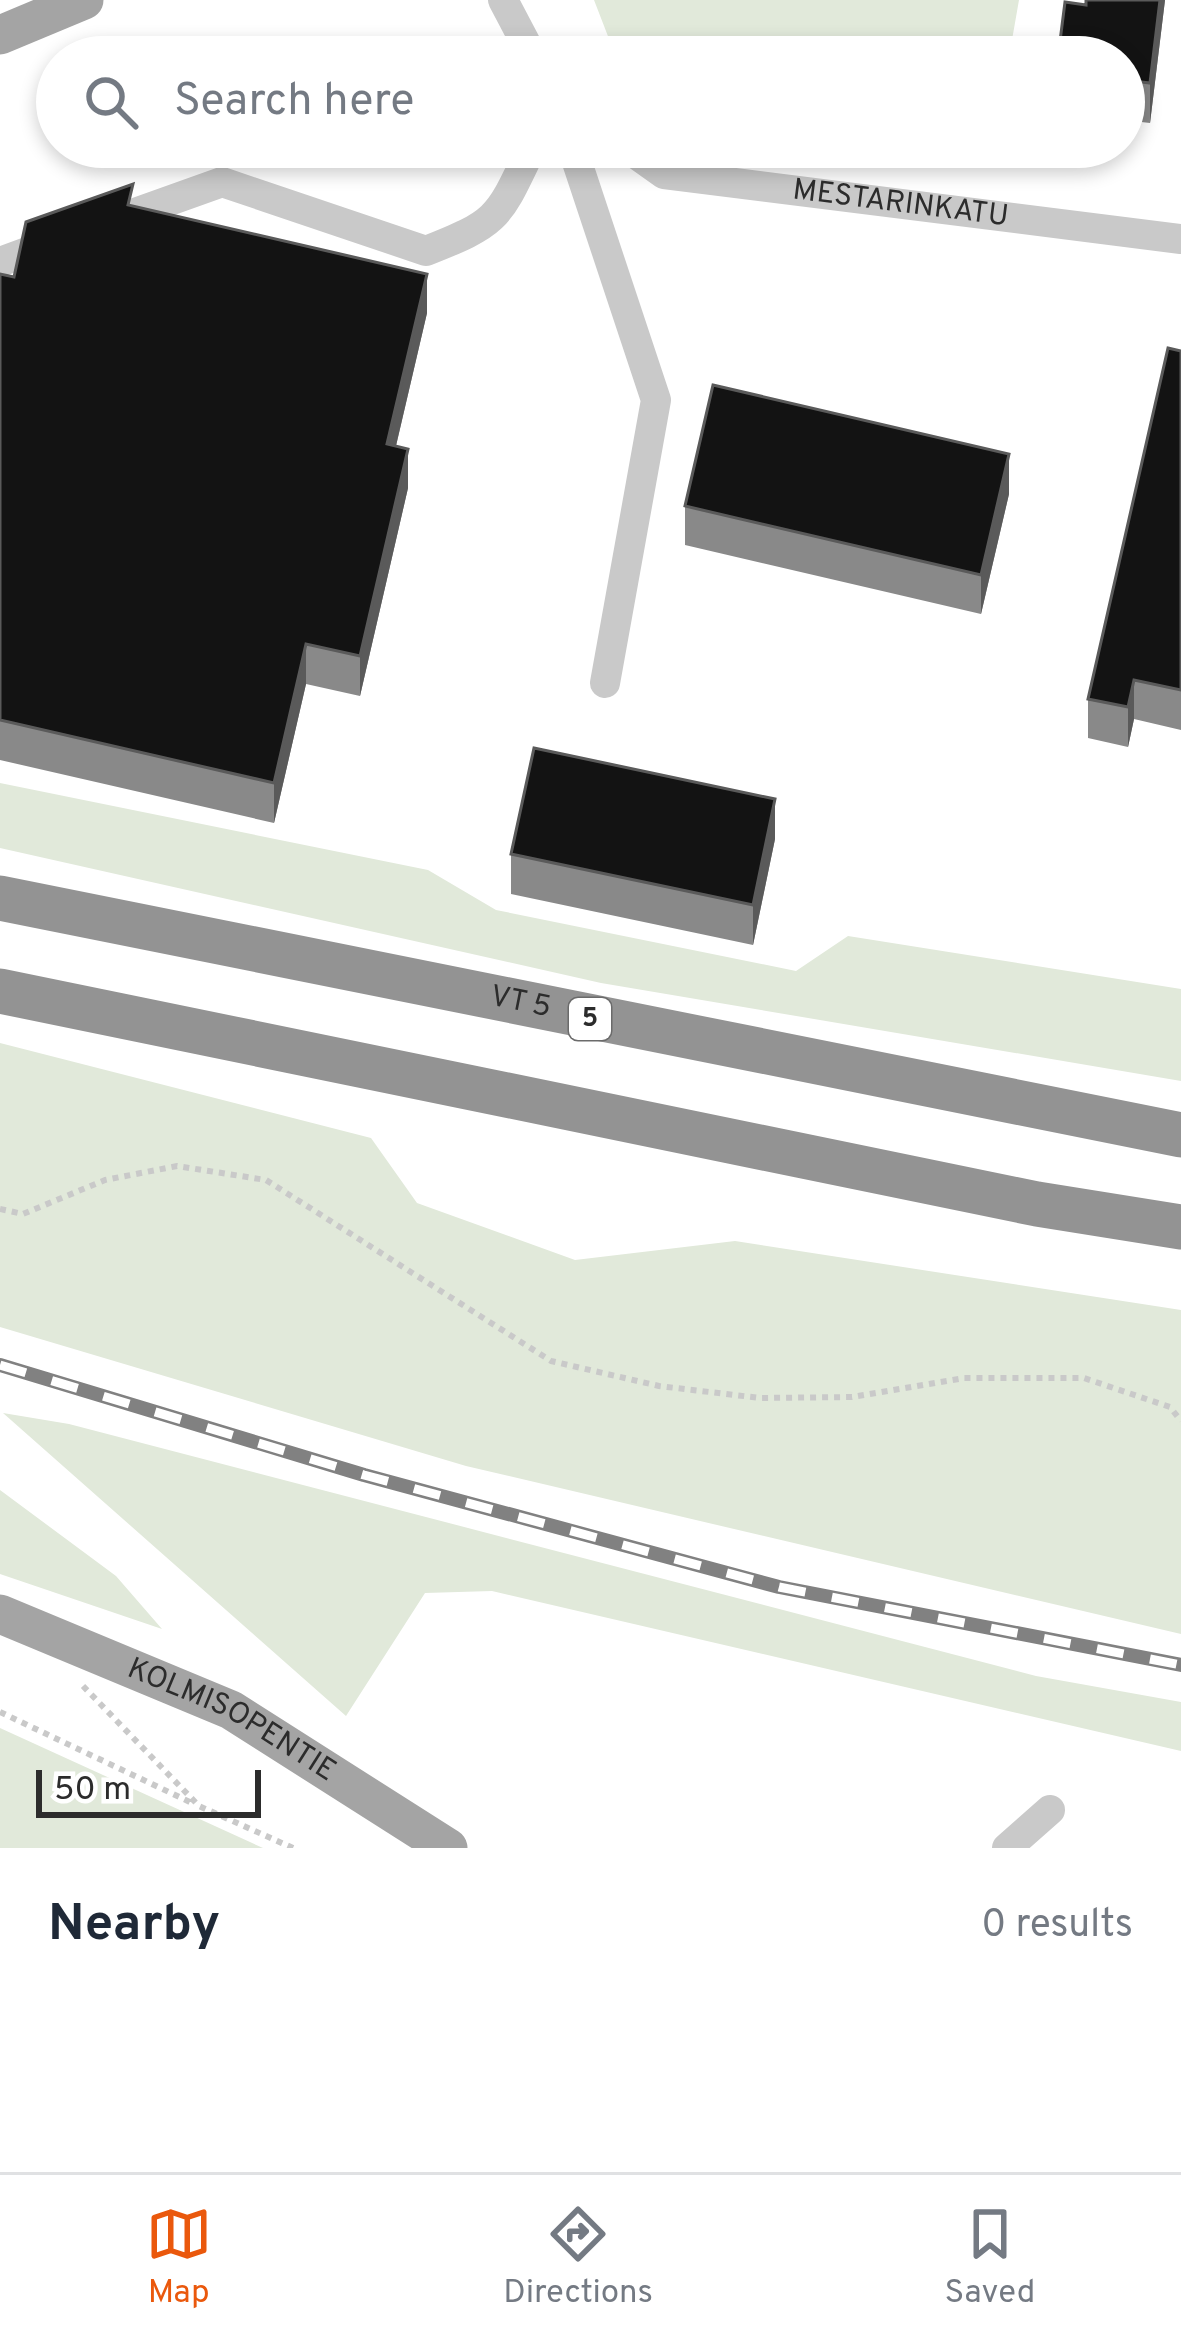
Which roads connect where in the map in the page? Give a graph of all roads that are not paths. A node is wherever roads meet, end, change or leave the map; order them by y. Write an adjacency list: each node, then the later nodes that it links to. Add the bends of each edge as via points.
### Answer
1 (84, 0): 3 (main road)
2 (503, 0): 4 (street)
3 (0, 35)
4 (522, 36)
5 (522, 168): 9 (street, via 487,227 426,251 222,182)
6 (579, 168): 10 (street, via 656,400)
7 (656, 168): 8 (street, MESTARINKATU)
8 (1181, 239)
9 (0, 262)
10 (605, 683)
11 (0, 898): 13 (highway, VT 5 / 5)
12 (0, 991): 14 (highway)
13 (1181, 1135)
14 (1181, 1227)
15 (0, 1614): 17 (main road, KOLMISOPENTIE, via 231,1710)
16 (1050, 1810): 18 (street)
17 (448, 1848)
18 (1006, 1848)

